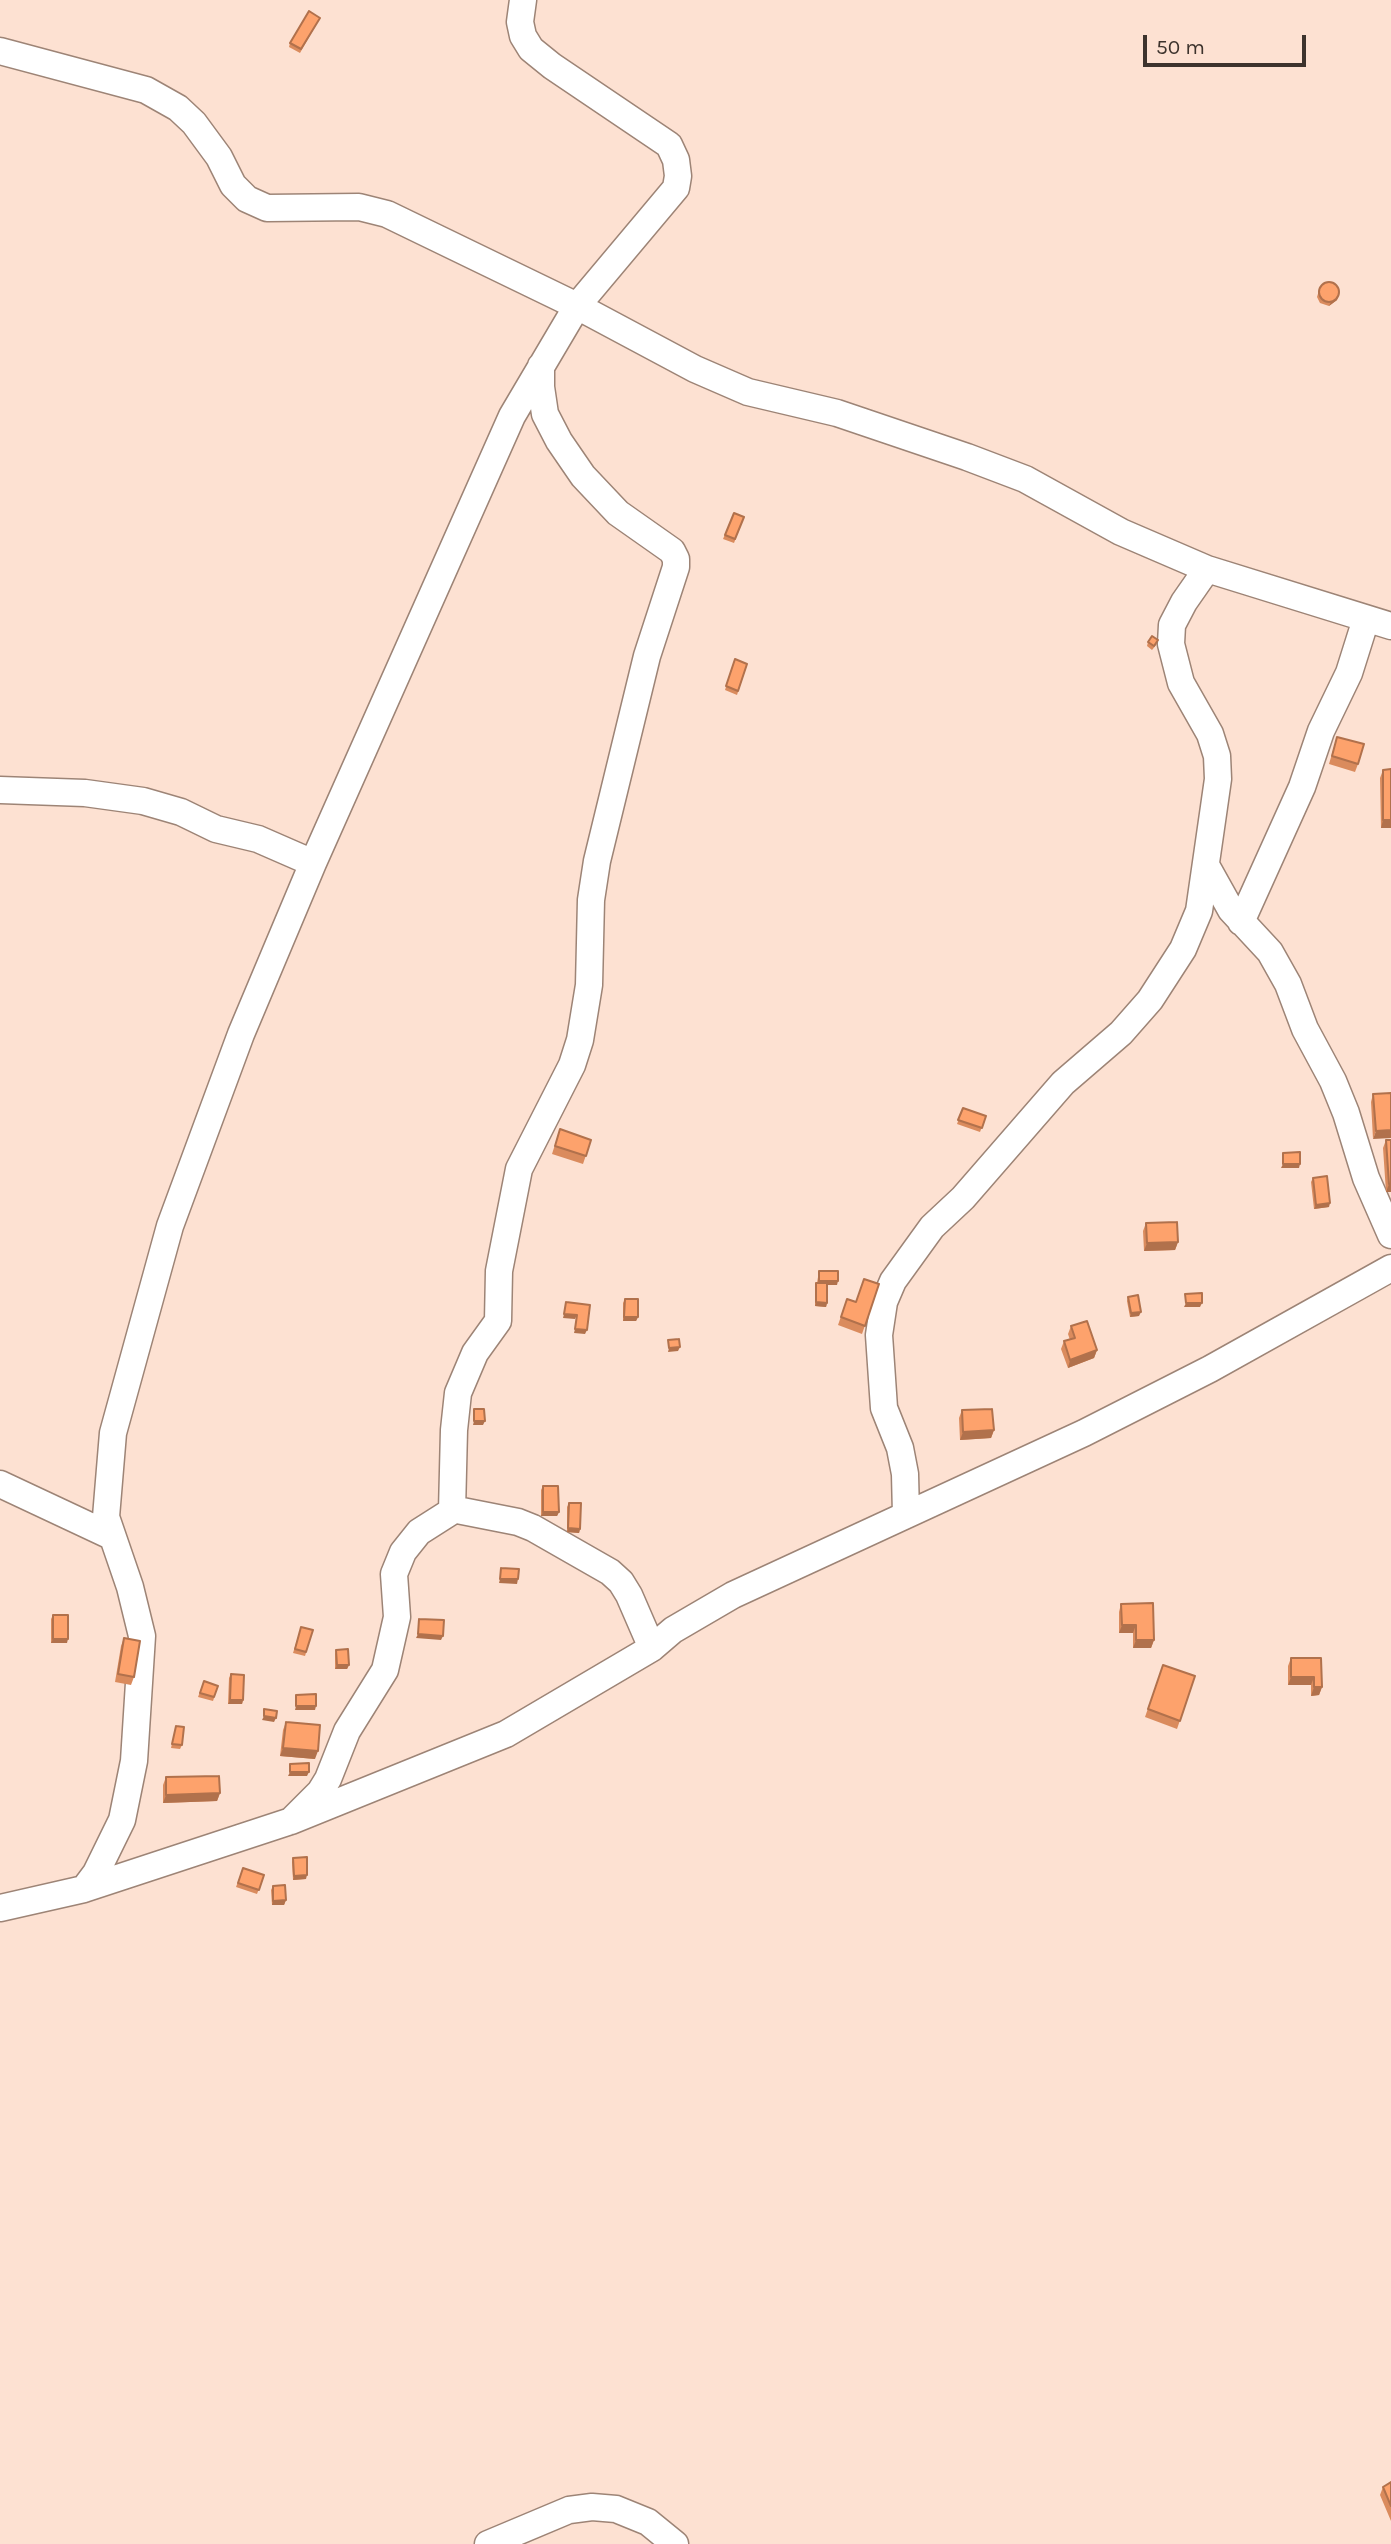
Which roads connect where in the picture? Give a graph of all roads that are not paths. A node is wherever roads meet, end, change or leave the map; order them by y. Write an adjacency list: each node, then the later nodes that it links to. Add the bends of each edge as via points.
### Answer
1 (523, 0): 3 (street, via 520,22 531,49 669,145 676,160 676,188)
2 (0, 51): 3 (street, via 146,90 178,108 219,157 233,185 247,199 267,208 359,207 387,214)
3 (577, 306): 4 (street); 7 (street, via 748,392 837,413 1025,479 1121,532)
4 (541, 365): 5 (street); 6 (street)
5 (545, 414): 6 (street); 16 (street, via 583,476 618,513 671,551 676,567 647,656 597,861 589,985 580,1040 519,1169 499,1271 498,1321 475,1353 458,1393)
6 (512, 416): 10 (street)
7 (1208, 569): 8 (street); 11 (street, via 1172,625 1171,644 1181,682 1217,756)
8 (1379, 622): 12 (street, via 1321,731 1302,787)
9 (0, 790): 10 (street, via 85,793 142,801 258,839)
10 (313, 863): 18 (street, via 241,1034 170,1226 113,1433 106,1517)
11 (1207, 867): 12 (street); 17 (street, via 1199,911 1183,949 1150,1000 1121,1033 1063,1083 932,1227 893,1281 879,1335 884,1408 900,1448)
12 (1241, 922): 13 (street, via 1270,952 1289,984 1305,1029 1333,1081)
13 (1391, 1235)
14 (1391, 1268): 17 (street, via 1175,1387)
15 (0, 1484): 18 (street)
16 (452, 1509): 19 (street, via 518,1522 610,1572 629,1595); 20 (street, via 415,1536 403,1552 394,1574 397,1617 385,1670 346,1731 320,1792)
17 (906, 1515): 19 (street, via 733,1595 673,1630)
18 (111, 1536): 21 (street, via 142,1636 134,1761 122,1820)
19 (652, 1648): 20 (street, via 506,1734)
20 (291, 1821): 21 (street)
21 (84, 1889): 22 (street)
22 (0, 1908)
23 (488, 2544): 24 (street, via 569,2510 592,2507 616,2509 648,2522)
24 (674, 2544)

